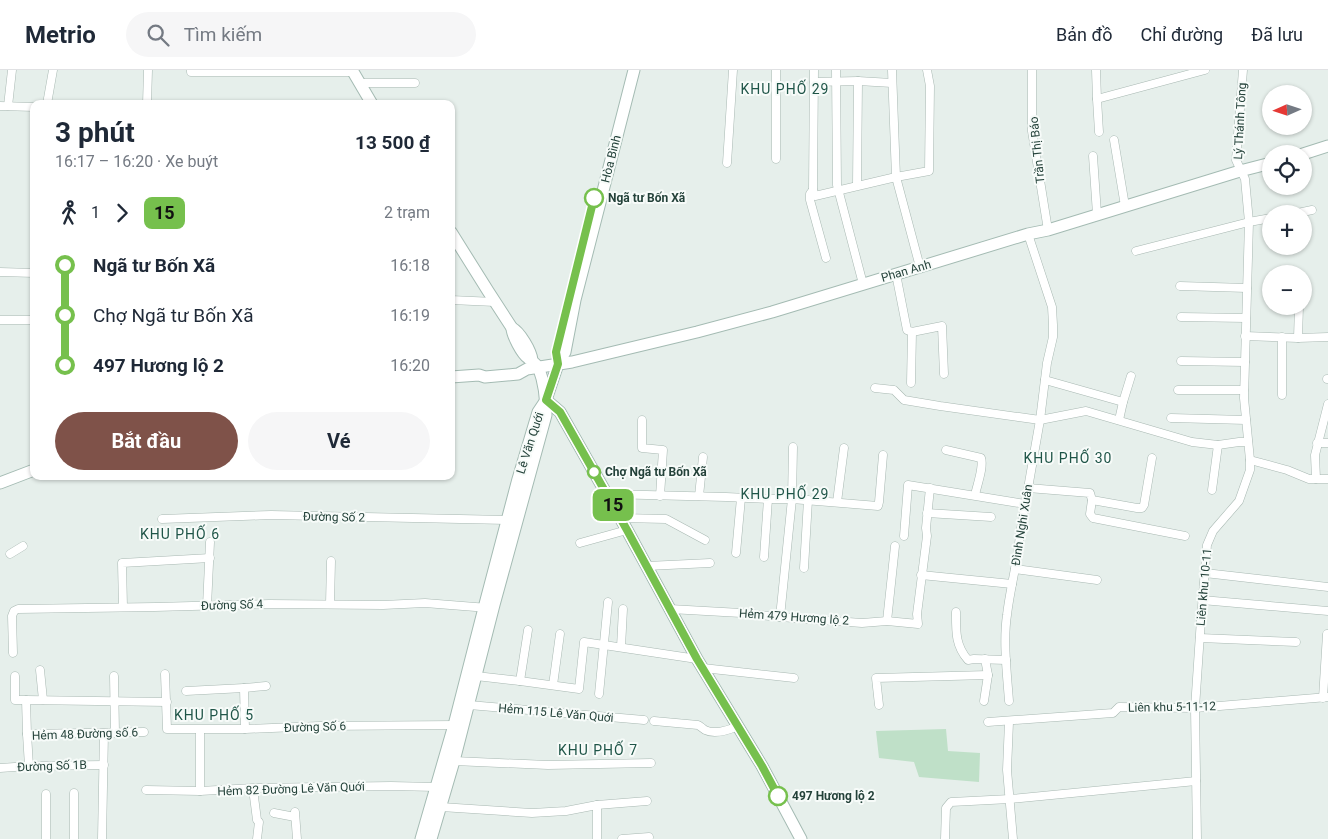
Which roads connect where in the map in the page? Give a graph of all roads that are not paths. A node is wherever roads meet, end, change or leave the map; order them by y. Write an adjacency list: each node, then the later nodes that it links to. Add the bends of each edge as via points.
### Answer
1 (12, 70): 28 (street)
2 (53, 70): 25 (street)
3 (148, 70): 26 (street)
4 (191, 70): 17 (street)
5 (627, 70): 30 (main road, Hòa Bình)
6 (634, 70): 30 (main road, Hòa Bình)
7 (733, 70): 37 (street)
8 (776, 70): 36 (street)
9 (814, 70): 19 (street)
10 (836, 70): 20 (street)
11 (892, 70): 21 (street)
12 (927, 70): 40 (street, via 930,86 929,171)
13 (1032, 70): 48 (street, Trần Thị Báo, via 1033,139)
14 (1096, 70): 24 (street)
15 (1205, 70): 24 (street)
16 (1243, 70): 39 (street, Lý Thánh Tông, via 1236,160)
17 (353, 71): 22 (main road)
18 (858, 81): 20 (street); 21 (street); 41 (street)
19 (814, 82): 20 (street); 42 (street)
20 (836, 82): 43 (street)
21 (892, 82): 40 (street)
22 (360, 83): 23 (street); 27 (main road)
23 (415, 83)
24 (1096, 99): 31 (street)
25 (48, 100)
26 (147, 100)
27 (370, 100)
28 (4, 106): 29 (street)
29 (30, 107)
30 (618, 119): 74 (main road, Hòa Bình, via 565,352)
31 (1099, 132)
32 (1114, 140): 44 (street)
33 (1328, 146): 34 (main road)
34 (1312, 151)
35 (1093, 156): 45 (street)
36 (776, 159)
37 (727, 163)
38 (1262, 165): 39 (main road, Phan Anh)
39 (1240, 171): 44 (main road, Phan Anh); 47 (street, Liên khu 10-11, via 1245,179)
40 (896, 177): 41 (street); 53 (street)
41 (857, 185): 43 (street)
42 (813, 190): 43 (street, via 815,196); 52 (street, via 810,200)
43 (837, 190): 57 (street)
44 (1125, 206): 45 (main road, Phan Anh)
45 (1097, 214): 48 (main road, Phan Anh)
46 (1262, 220): 47 (street)
47 (1249, 222): 51 (street); 59 (street, Liên khu 10-11)
48 (1048, 230): 49 (main road, Phan Anh)
49 (1028, 234): 53 (main road, Phan Anh); 79 (street, Đình Nghi Xuân, via 1052,307 1053,337)
50 (455, 239): 61 (main road)
51 (1136, 251)
52 (826, 258)
53 (920, 267): 56 (main road, Phan Anh)
54 (0, 272): 55 (street)
55 (30, 273)
56 (896, 274): 57 (main road, Phan Anh); 67 (street, via 906,330)
57 (863, 284): 74 (main road, Phan Anh, via 697,332)
58 (1180, 286): 59 (street)
59 (1247, 288): 64 (street, Liên khu 10-11)
60 (455, 300): 61 (street)
61 (495, 302): 75 (main road, via 532,354)
62 (1299, 315): 71 (street)
63 (1181, 317): 64 (street)
64 (1246, 318): 68 (street, Liên khu 10-11)
65 (0, 320): 66 (street)
66 (30, 320)
67 (912, 332): 76 (street, via 942,326); 80 (street)
68 (1246, 336): 70 (street); 73 (street, Liên khu 10-11)
69 (1328, 337): 71 (street)
70 (1282, 338): 71 (street); 84 (street)
71 (1298, 338)
72 (1181, 360): 73 (street)
73 (1245, 362): 83 (street, Liên khu 10-11)
74 (558, 364): 75 (main road, Phan Anh); 85 (main road, Hòa Bình)
75 (532, 366): 78 (main road, Phan Anh, via 518,374 485,378 478,375); 85 (main road)
76 (944, 374)
77 (1131, 376): 86 (street)
78 (455, 377)
79 (1046, 380): 86 (street); 90 (street, Đình Nghi Xuân)
80 (911, 383)
81 (875, 388): 90 (street, via 894,390 904,400)
82 (1178, 390): 83 (street)
83 (1244, 390): 92 (street, Liên khu 10-11)
84 (1282, 395)
85 (546, 400): 111 (main road, via 560,412); 126 (main road, Lê Văn Quới, via 538,412); 154 (main road, Lê Văn Quới, via 546,415)
86 (1123, 402): 91 (street)
87 (1328, 404): 94 (street)
88 (1171, 418): 92 (street)
89 (642, 420): 113 (street, via 642,448 663,450)
90 (1040, 420): 91 (street, via 1086,411); 109 (street, Đình Nghi Xuân)
91 (1119, 420): 96 (street, via 1192,442)
92 (1246, 420): 93 (street, Liên khu 10-11)
93 (1248, 442): 96 (street); 103 (street, Liên khu 10-11)
94 (1317, 443): 95 (street); 105 (street)
95 (1328, 443)
96 (1218, 445): 110 (street)
97 (793, 448): 117 (street)
98 (844, 448): 120 (street)
99 (946, 450): 112 (street, via 982,459)
100 (883, 455): 120 (street, via 878,506)
101 (703, 457): 114 (street)
102 (1152, 458): 119 (street, via 1142,508)
103 (1250, 460): 105 (street); 144 (street, Liên khu 10-11, via 1240,501 1212,532 1207,545)
104 (30, 472): 107 (main road)
105 (1316, 479): 106 (street)
106 (1328, 479)
107 (0, 483)
108 (930, 488): 112 (street); 122 (street); 128 (street, via 908,485)
109 (1028, 488): 119 (street, via 1090,493); 121 (street, Đình Nghi Xuân)
110 (1212, 490)
111 (607, 494): 113 (street); 124 (main road)
112 (975, 495): 121 (street)
113 (660, 496): 114 (street)
114 (699, 496): 115 (street)
115 (741, 498): 116 (street); 135 (street)
116 (768, 499): 117 (street); 137 (street)
117 (792, 499): 118 (street); 159 (street)
118 (808, 500): 120 (street); 142 (street)
119 (1092, 500): 129 (street, via 1090,514 1093,518)
120 (837, 502)
121 (1025, 504): 143 (street, Đình Nghi Xuân)
122 (927, 513): 123 (street); 145 (street)
123 (991, 517)
124 (621, 518): 127 (main road); 130 (street, via 666,519)
125 (162, 519): 126 (street, Đường Số 2, via 271,515)
126 (507, 520): 154 (main road, Lê Văn Quới)
127 (627, 530): 132 (street); 141 (main road)
128 (904, 536)
129 (1185, 536)
130 (705, 540)
131 (210, 542): 138 (street)
132 (580, 543)
133 (23, 546): 136 (street)
134 (895, 546): 160 (street)
135 (736, 553)
136 (10, 554)
137 (764, 557)
138 (210, 558): 152 (street); 153 (street, via 122,563)
139 (331, 560): 151 (street)
140 (710, 564): 141 (street)
141 (647, 566): 156 (main road)
142 (804, 568)
143 (1015, 569): 146 (street); 147 (street, Đình Nghi Xuân)
144 (1205, 573): 148 (street); 149 (street, Liên khu 10-11)
145 (921, 575): 147 (street); 160 (street, Hẻm 479 Hương lộ 2, via 918,624)
146 (1097, 580)
147 (1012, 584): 170 (street, Đình Nghi Xuân, via 1006,617)
148 (1328, 587)
149 (1202, 600): 157 (street); 164 (street, Liên khu 10-11)
150 (608, 602): 166 (street)
151 (330, 604): 152 (street, Đường Số 4); 154 (street, Đường Số 4, via 425,603)
152 (207, 606): 153 (street, Đường Số 4)
153 (123, 607): 168 (street, Đường Số 4, via 18,609 12,616)
154 (488, 608): 177 (main road, Lê Văn Quới); 199 (main road, Lê Văn Quới)
155 (623, 609): 167 (street)
156 (670, 609): 159 (street, Hẻm 479 Hương lộ 2); 171 (main road)
157 (1328, 611)
158 (956, 612): 169 (street, via 959,647 968,660)
159 (780, 617): 160 (street, Hẻm 479 Hương lộ 2, via 862,623)
160 (887, 621)
161 (528, 630): 179 (street)
162 (560, 634): 180 (street)
163 (1328, 634): 185 (street)
164 (1200, 638): 165 (street); 194 (street, Liên khu 10-11)
165 (1296, 642)
166 (605, 644): 167 (street); 180 (street, via 584,642 579,689); 184 (street)
167 (621, 647): 171 (street)
168 (13, 654)
169 (985, 658): 170 (street); 174 (street)
170 (1006, 660): 190 (street, Đình Nghi Xuân)
171 (700, 664): 178 (street); 200 (main road)
172 (40, 670): 187 (street)
173 (166, 674): 191 (street)
174 (988, 675): 189 (street); 192 (street, via 876,678)
175 (15, 676): 186 (street, via 15,700)
176 (114, 676): 188 (street)
177 (476, 676): 179 (street); 193 (main road, Lê Văn Quới)
178 (794, 678)
179 (520, 681): 180 (street)
180 (553, 685)
181 (266, 686): 182 (street)
182 (244, 688): 183 (street); 201 (street)
183 (186, 691)
184 (599, 694)
185 (1326, 698): 194 (street, Liên khu 5-11-12)
186 (26, 700): 187 (street); 206 (street)
187 (43, 700): 188 (street)
188 (114, 701): 191 (street); 205 (street)
189 (984, 701)
190 (1010, 701)
191 (167, 702): 202 (street, Đường Số 6, via 167,729)
192 (879, 704)
193 (469, 705): 195 (street, Hẻm 115 Lê Văn Quới); 199 (main road, Lê Văn Quới)
194 (1195, 708): 198 (street, Liên khu 5-11-12, via 1120,708 1113,713); 212 (street, Liên khu 10-11)
195 (644, 720)
196 (654, 721): 200 (street, via 701,726 713,732)
197 (988, 722): 198 (street, Liên khu 5-11-12)
198 (1009, 722): 219 (street, via 1007,770)
199 (459, 725): 201 (street, Đường Số 6); 207 (main road, Lê Văn Quới); 213 (main road, Lê Văn Quới)
200 (738, 726): 234 (main road)
201 (245, 729): 202 (street, Đường Số 6)
202 (200, 730): 216 (street)
203 (144, 732): 205 (street, Hẻm 48 Đường số 6)
204 (104, 733): 205 (street, Hẻm 48 Đường số 6); 206 (street, Hẻm 48 Đường số 6); 209 (street)
205 (115, 733)
206 (27, 734): 210 (street, Hẻm 48 Đường số 6)
207 (454, 761): 208 (street); 222 (main road, Lê Văn Quới)
208 (651, 763)
209 (104, 765): 210 (street, Đường Số 1B); 227 (street)
210 (29, 766): 211 (street, Đường Số 1B)
211 (0, 768)
212 (1196, 781): 219 (street); 237 (street, Liên khu 10-11)
213 (436, 787): 214 (street, Hẻm 82 Đường Lê Văn Quới); 230 (main road, Lê Văn Quới)
214 (254, 788): 216 (street, Hẻm 82 Đường Lê Văn Quới); 228 (street, via 259,822)
215 (146, 790): 216 (street, Hẻm 82 Đường Lê Văn Quới)
216 (200, 791)
217 (74, 793): 226 (street)
218 (46, 794): 225 (street)
219 (1010, 799): 235 (street, via 951,802 946,808); 236 (street)
220 (647, 801): 221 (street)
221 (597, 805): 222 (street, via 532,813); 232 (street)
222 (441, 807): 231 (main road, Lê Văn Quới)
223 (274, 813): 229 (street, via 295,814)
224 (649, 837): 233 (street)
225 (46, 839)
226 (74, 839)
227 (102, 839)
228 (257, 839)
229 (297, 839)
230 (421, 839)
231 (431, 839)
232 (597, 839)
233 (622, 839)
234 (801, 839)
235 (945, 839)
236 (1013, 839)
237 (1197, 839)

